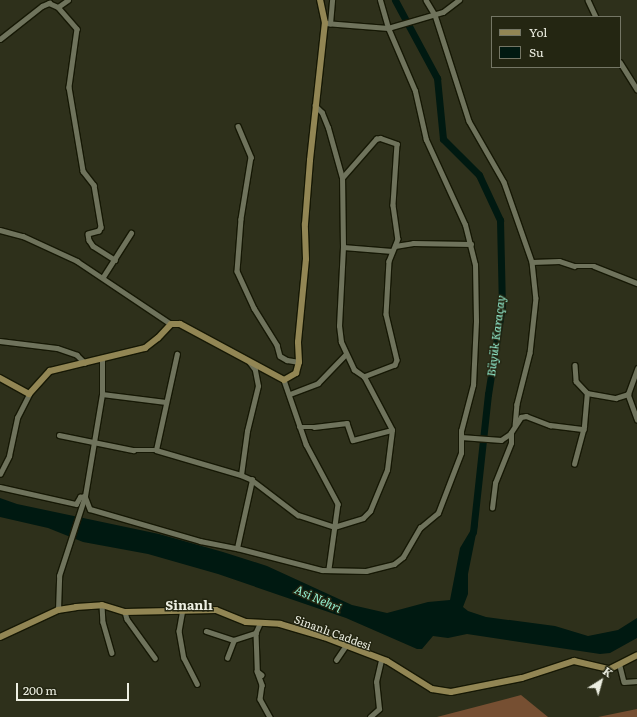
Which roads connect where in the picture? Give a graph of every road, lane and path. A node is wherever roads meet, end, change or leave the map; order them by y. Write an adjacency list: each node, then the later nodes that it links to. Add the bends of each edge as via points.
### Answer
1 (68, 0): 8 (street)
2 (320, 0): 11 (street)
3 (332, 0): 11 (street)
4 (380, 0): 12 (street)
5 (426, 0): 9 (street)
6 (459, 0): 9 (street)
7 (588, 0): 10 (street)
8 (58, 7): 13 (street, via 49,3 42,6); 24 (street, via 77,29 68,87 83,171 94,185 101,227 99,231 88,234 89,240)
9 (432, 16): 12 (street); 25 (street, via 469,121 504,182)
10 (596, 16)
11 (328, 24): 12 (street); 16 (street)
12 (388, 28): 21 (street, via 415,91 426,140 441,168)
13 (0, 39)
14 (621, 64): 15 (street)
15 (637, 89)
16 (316, 106): 18 (street, via 328,128); 34 (street, via 305,224 306,259 298,342)
17 (238, 126): 34 (street, via 251,157 241,219 237,271 254,308 277,345 280,356)
18 (342, 178): 22 (street); 23 (street, via 376,139 397,144 394,205 398,239)
19 (0, 230): 26 (street, via 23,236 78,261)
20 (131, 233): 24 (street)
21 (471, 244): 23 (street, via 413,243); 54 (street, via 475,273 474,374)
22 (343, 247): 23 (street); 31 (street, via 339,326)
23 (393, 248): 38 (street, via 389,261 386,314 397,360 395,365)
24 (115, 260): 26 (street)
25 (532, 262): 27 (street, via 559,261 574,266 594,266); 48 (street, via 536,298 530,352 517,404)
26 (103, 277): 28 (street, via 155,316)
27 (637, 283)
28 (171, 324): 32 (street, via 145,348); 33 (street, via 180,324)
29 (0, 341): 35 (street, via 57,348 77,356)
30 (177, 354): 46 (street)
31 (345, 355): 38 (street, via 354,370); 44 (street, via 318,383)
32 (102, 360): 35 (street); 43 (street)
33 (250, 362): 40 (street); 59 (street, via 255,370 258,386 247,431)
34 (299, 362): 40 (street, via 296,373)
35 (85, 363): 42 (street, via 50,371)
36 (575, 365): 41 (street, via 576,381)
37 (637, 369): 45 (street)
38 (364, 377): 51 (street)
39 (0, 378): 42 (street)
40 (284, 380): 44 (street)
41 (587, 393): 45 (street, via 616,398); 50 (street)
42 (29, 394): 58 (street, via 17,418 9,456)
43 (102, 394): 46 (street); 55 (street)
44 (290, 394): 49 (street)
45 (628, 394): 47 (street)
46 (165, 402): 56 (street)
47 (637, 419)
48 (515, 425): 50 (street, via 521,417 526,416 550,425); 52 (street)
49 (299, 427): 51 (street, via 314,428 347,423 353,440); 64 (street, via 335,493 339,510)
50 (584, 429): 57 (street)
51 (392, 430): 64 (street, via 387,470 370,511 363,518)
52 (511, 433): 54 (street, via 500,440 491,441); 63 (street, via 511,443 495,483)
53 (59, 435): 55 (street)
54 (461, 437): 66 (street, via 459,458 452,470 438,513 420,528 403,557 381,569)
55 (93, 442): 56 (street, via 133,450); 62 (street)
56 (156, 450): 59 (street)
57 (574, 464)
58 (0, 474)
59 (241, 475): 60 (street)
60 (252, 480): 64 (street, via 298,515); 65 (street)
61 (0, 487): 62 (street, via 76,504 80,497)
62 (85, 496): 65 (street, via 90,509 200,542); 68 (street, via 57,590)
63 (492, 508)
64 (334, 527): 66 (street)
65 (237, 548): 66 (street, via 322,570)
66 (329, 569)
67 (102, 605): 68 (street, Sinanlı Caddesi); 70 (street, Sinanlı Caddesi); 77 (street, via 103,622)
68 (58, 610): 74 (street, Sinanlı Caddesi)
69 (182, 610): 70 (street, Sinanlı Caddesi); 71 (street, Sinanlı Caddesi, via 216,610 246,622); 87 (street, via 178,630 184,658)
70 (125, 612): 79 (street, via 127,619)
71 (260, 624): 73 (street); 76 (street, Sinanlı Caddesi, via 280,624)
72 (206, 631): 75 (street)
73 (256, 633): 75 (street); 84 (street)
74 (0, 637)
75 (234, 640): 80 (street)
76 (346, 645): 81 (street); 82 (street, Sinanlı Caddesi)
77 (112, 653)
78 (637, 655): 83 (street)
79 (155, 658)
80 (227, 658)
81 (336, 660)
82 (381, 660): 83 (street, Sinanlı Caddesi, via 432,689 451,692 522,678 561,664 578,661 610,669); 89 (street, via 376,682 379,709)
83 (620, 666): 86 (street, via 624,682)
84 (257, 670): 85 (street); 88 (street, via 262,684 260,699)
85 (262, 675)
86 (637, 681)
87 (196, 684)
88 (270, 717)
89 (370, 717)

